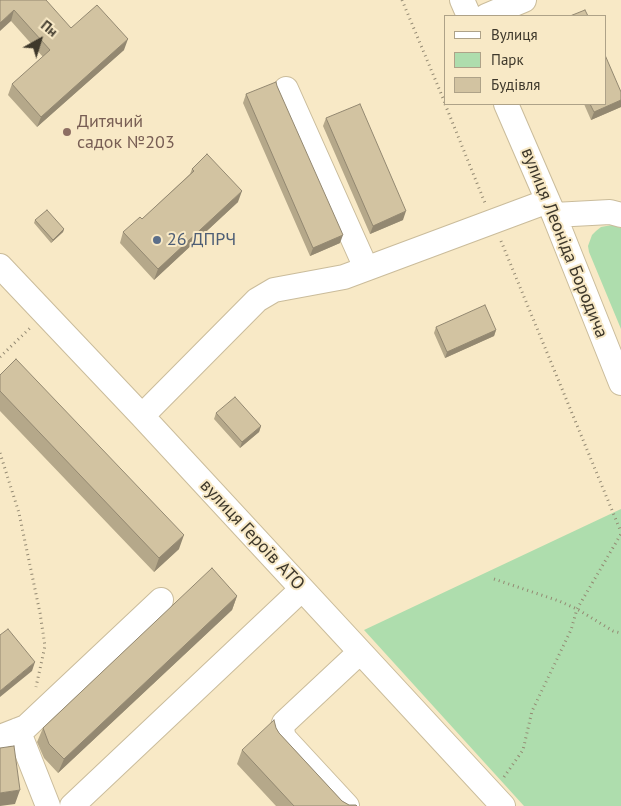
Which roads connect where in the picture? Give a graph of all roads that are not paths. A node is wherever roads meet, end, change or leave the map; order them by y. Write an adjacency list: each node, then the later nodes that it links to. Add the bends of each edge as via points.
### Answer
1 (462, 0): 3 (street)
2 (524, 0): 4 (street)
3 (469, 15)
4 (488, 15)
5 (286, 89): 10 (street)
6 (506, 105): 7 (street, вулиця Леоніда Бородича)
7 (551, 208): 8 (street); 10 (street, via 493,221); 11 (street, вулиця Леоніда Бородича)
8 (621, 215)
9 (0, 266): 12 (street, вулиця Героїв АТО)
10 (366, 268): 12 (street, via 344,277 274,290 257,300)
11 (621, 383)
12 (142, 416): 13 (street, вулиця Героїв АТО)
13 (302, 589): 15 (street, вулиця Героїв АТО); 19 (street)
14 (161, 600): 16 (street, via 26,727)
15 (360, 652): 17 (street, вулиця Героїв АТО); 20 (street, via 284,723 282,730 284,738)
16 (9, 734): 18 (street)
17 (497, 800)
18 (48, 806)
19 (72, 806)
20 (348, 806)

